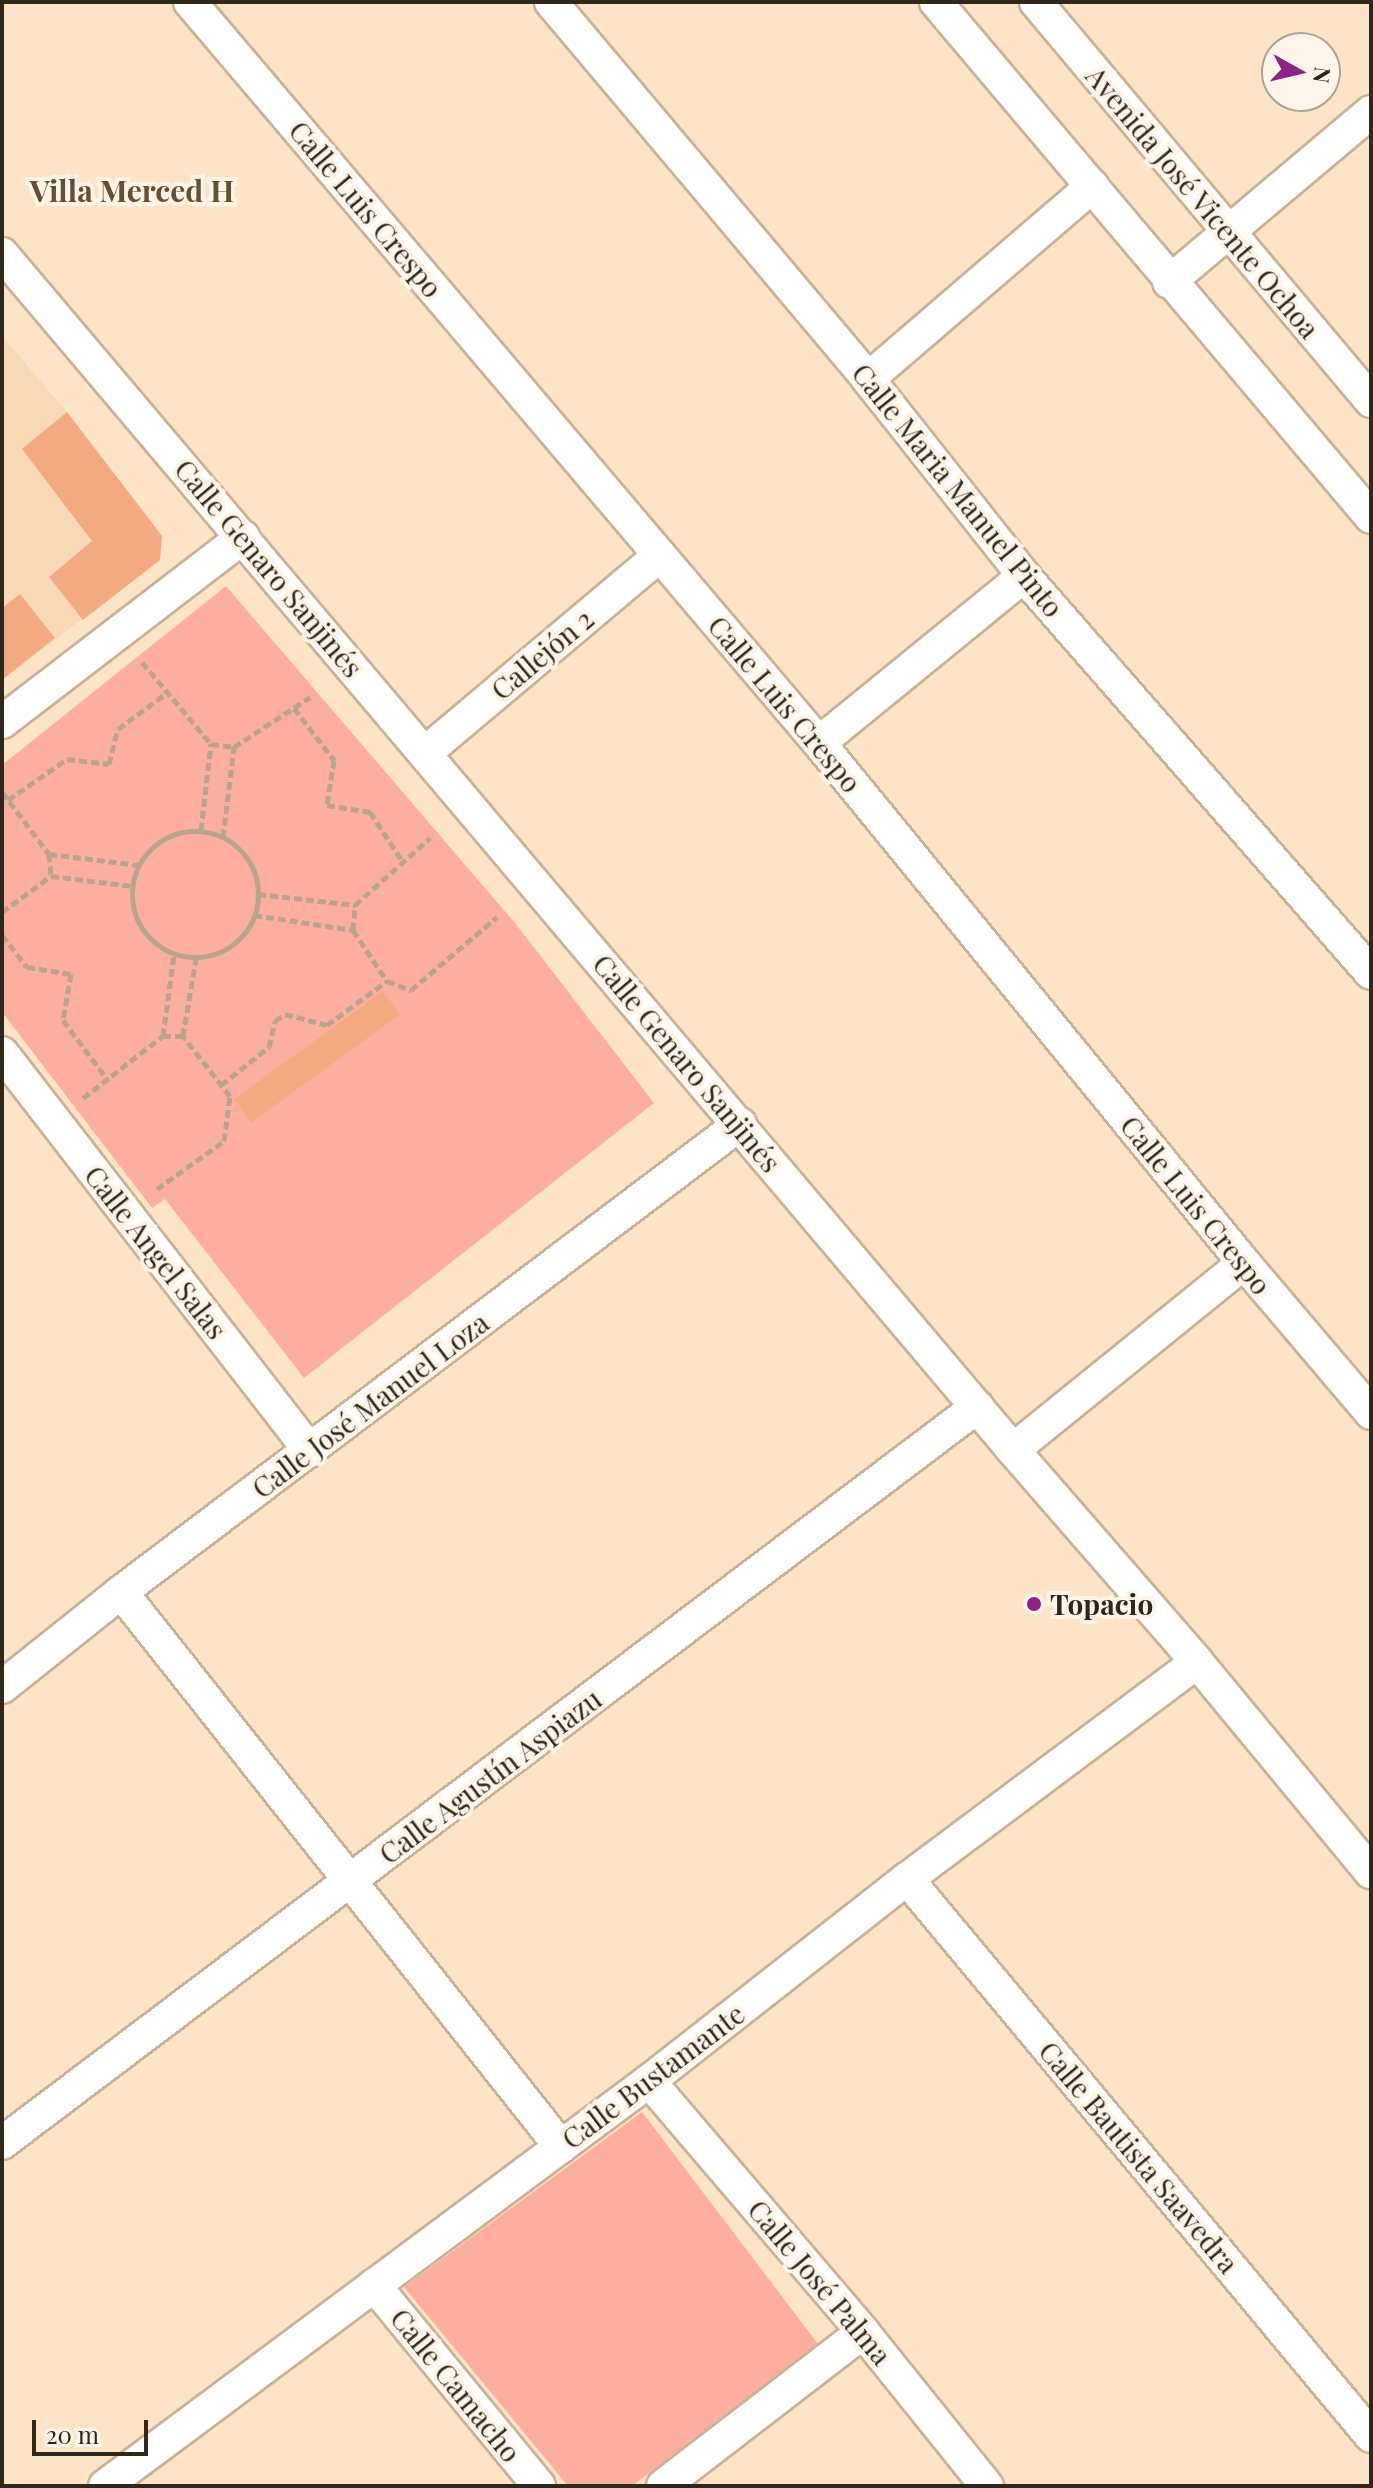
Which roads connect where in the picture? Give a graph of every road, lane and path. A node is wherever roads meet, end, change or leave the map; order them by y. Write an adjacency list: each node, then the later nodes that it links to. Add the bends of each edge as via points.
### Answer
1 (190, 2): 14 (street, Calle Luis Crespo)
2 (551, 2): 10 (street, Calle Maria Manuel Pinto)
3 (936, 2): 6 (street)
4 (1036, 2): 7 (street, Avenida José Vicente Ochoa)
5 (1371, 112): 7 (street)
6 (1092, 186): 9 (street); 10 (street)
7 (1227, 230): 9 (street); 11 (street, Avenida José Vicente Ochoa)
8 (2, 254): 13 (street, Calle Genaro Sanjinés)
9 (1169, 282): 12 (street)
10 (868, 379): 15 (street, Calle Maria Manuel Pinto)
11 (1371, 401)
12 (1371, 517)
13 (243, 537): 20 (street); 24 (street, Calle Genaro Sanjinés)
14 (660, 555): 21 (street, Calle Luis Crespo); 24 (street, Callejón 2)
15 (1024, 576): 21 (street); 44 (street, Calle Maria Manuel Pinto)
16 (142, 662): 17 (path)
17 (168, 692): 22 (path); 26 (path, via 118,729 109,764 67,759)
18 (310, 697): 19 (path)
19 (294, 708): 23 (path); 31 (path, via 334,760 327,805 370,812)
20 (2, 722)
21 (819, 743): 54 (street, Calle Luis Crespo)
22 (211, 744): 23 (path); 27 (path)
23 (234, 747): 28 (path)
24 (425, 753): 52 (street, Calle Genaro Sanjinés)
25 (2, 792): 26 (path)
26 (8, 800): 30 (path)
27 (201, 830): 28 (path); 32 (path, via 168,836)
28 (223, 837): 35 (path, via 248,859)
29 (430, 838): 31 (path)
30 (49, 854): 32 (path); 33 (path)
31 (403, 862): 36 (path)
32 (139, 865): 34 (path)
33 (51, 876): 34 (path); 37 (path)
34 (132, 886): 42 (path, via 141,927)
35 (258, 894): 36 (path); 38 (path)
36 (355, 905): 40 (path)
37 (2, 912)
38 (254, 915): 40 (path); 43 (path, via 236,943)
39 (497, 917): 45 (path, via 411,990)
40 (353, 930): 45 (path)
41 (2, 935): 49 (path, via 27,967 71,974 63,1020)
42 (174, 955): 43 (path); 46 (path)
43 (196, 958): 47 (path)
44 (1371, 973)
45 (387, 981): 50 (path, via 327,1025 285,1014 275,1021 269,1047)
46 (163, 1036): 47 (path); 49 (path)
47 (183, 1036): 50 (path)
48 (2, 1053): 58 (street, Calle Angel Salas)
49 (107, 1079): 51 (path)
50 (221, 1085): 53 (path, via 230,1096 224,1141)
51 (83, 1098)
52 (740, 1124): 55 (street, Calle Genaro Sanjinés); 58 (street, Calle José Manuel Loza)
53 (157, 1189)
54 (1244, 1263): 56 (street, Calle Luis Crespo); 57 (street)
55 (977, 1407): 57 (street, Calle Genaro Sanjinés); 64 (street, Calle Agustín Aspiazu)
56 (1371, 1413)
57 (1013, 1450): 60 (street, Calle Genaro Sanjinés)
58 (310, 1451): 59 (street, Calle José Manuel Loza)
59 (121, 1592): 61 (street, Calle José Manuel Loza); 64 (street)
60 (1197, 1662): 62 (street, Calle Genaro Sanjinés); 63 (street, Calle Bustamante)
61 (4, 1682)
62 (1371, 1872)
63 (907, 1879): 65 (street, Calle Bustamante); 70 (street, Calle Bautista Saavedra)
64 (349, 1882): 66 (street, Calle Agustín Aspiazu); 67 (street)
65 (649, 2081): 67 (street, Calle Bustamante); 69 (street, Calle José Palma)
66 (2, 2143)
67 (561, 2147): 68 (street, Calle Bustamante)
68 (374, 2285): 71 (street, Calle Bustamante); 72 (street, Calle Camacho)
69 (863, 2332): 73 (street); 74 (street, Calle José Palma)
70 (1371, 2436)
71 (105, 2486)
72 (539, 2486)
73 (663, 2486)
74 (987, 2486)

